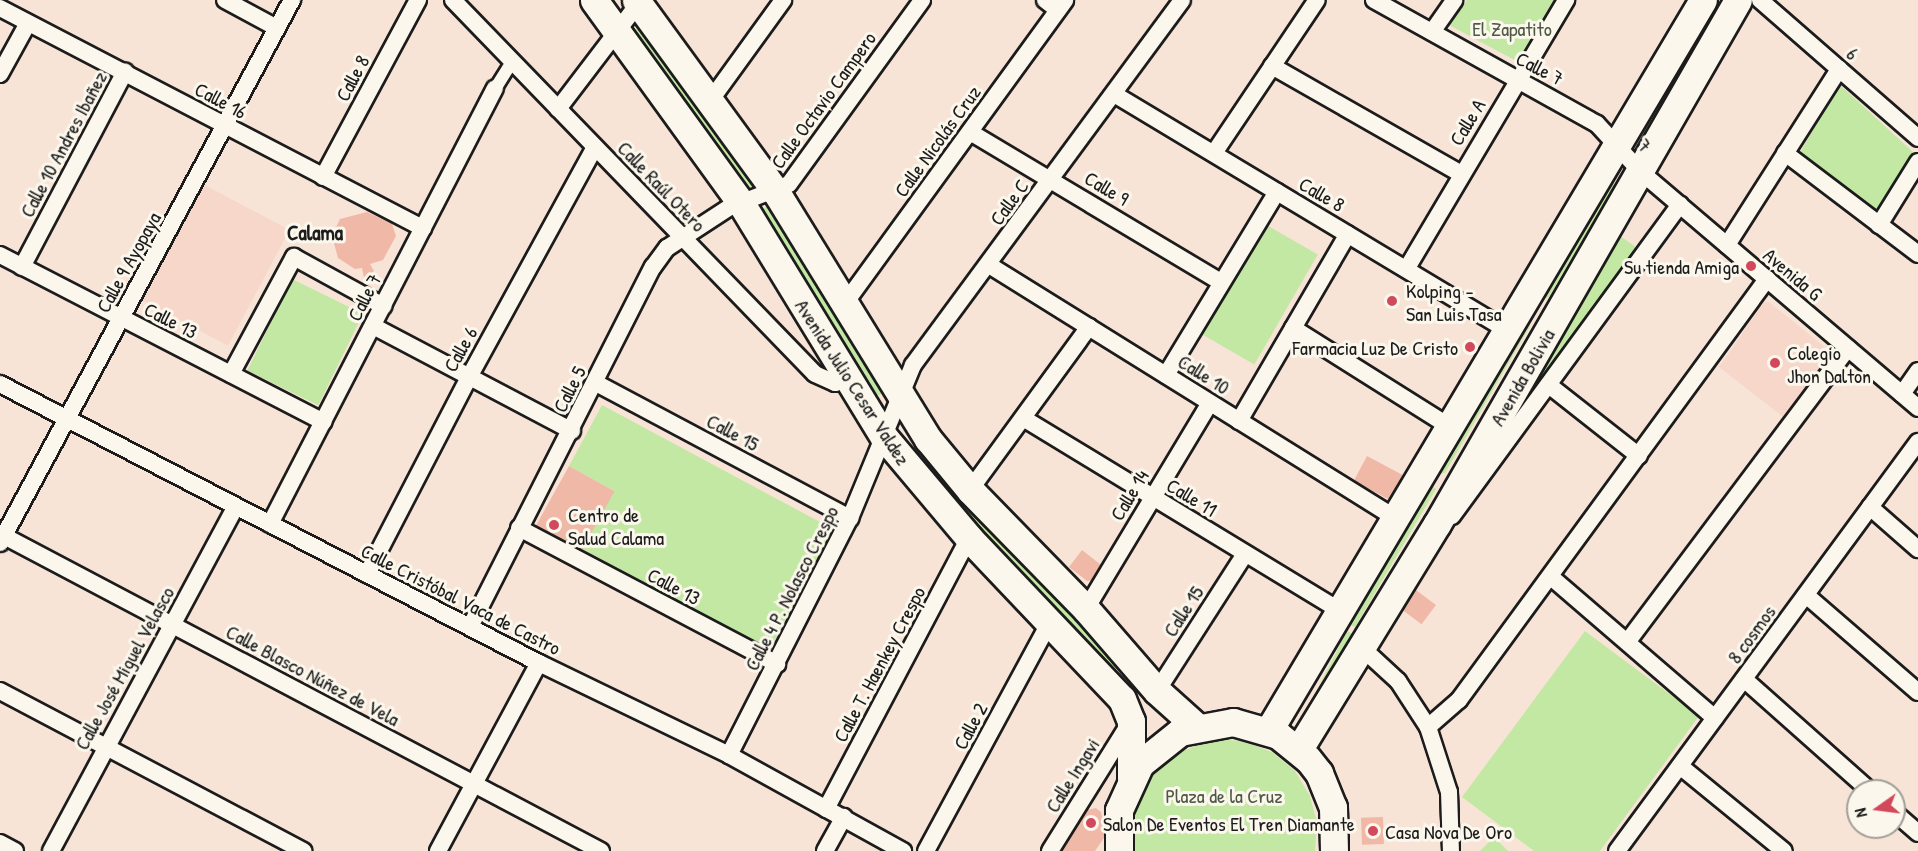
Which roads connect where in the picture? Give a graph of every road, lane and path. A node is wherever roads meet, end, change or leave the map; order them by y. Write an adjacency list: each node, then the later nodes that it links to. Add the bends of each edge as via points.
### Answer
1 (225, 0): 20 (street)
2 (292, 0): 20 (street, Calle 9 Ayopaya)
3 (418, 0): 43 (street, Calle 8)
4 (453, 0): 23 (street, Calle Raúl Otero)
5 (594, 0): 21 (main road, Avenida Julio Cesar Valdez)
6 (783, 0): 31 (street)
7 (922, 0): 45 (street, Calle Octavio Campero, via 789,184)
8 (1182, 0): 30 (street, Calle C)
9 (1317, 0): 24 (street)
10 (1374, 0): 22 (street, Calle 7)
11 (1454, 0): 22 (street)
12 (1566, 0): 28 (street, Calle A)
13 (1702, 0): 36 (main road, Avenida Bolivia)
14 (1738, 0): 41 (main road, Avenida Bolivia)
15 (1760, 0): 25 (street, 6)
16 (638, 1): 21 (street); 31 (main road, Avenida Julio Cesar Valdez)
17 (1056, 3): 34 (street, Calle Nicolás Cruz)
18 (0, 8): 19 (street, Calle 16)
19 (28, 23): 26 (street, Calle 16); 27 (street)
20 (277, 28): 33 (street, Calle 9 Ayopaya)
21 (618, 31): 32 (street); 47 (main road, Avenida Julio Cesar Valdez)
22 (1432, 32): 28 (street, Calle 7)
23 (512, 62): 29 (street); 32 (street, Calle Raúl Otero)
24 (1272, 66): 38 (street); 42 (street)
25 (1839, 69): 35 (street, 6); 39 (street)
26 (125, 72): 33 (street, Calle 16); 57 (street, Calle 10 Andres Ibañez)
27 (0, 74)
28 (1517, 81): 36 (street, Calle 7, via 1597,124); 42 (street, Calle A)
29 (495, 89): 50 (street, Calle 7)
30 (1114, 94): 38 (street, Calle 8); 44 (street, Calle C)
31 (710, 101): 45 (main road, Avenida Julio Cesar Valdez)
32 (558, 109): 37 (street, Calle Raúl Otero)
33 (227, 127): 43 (street, Calle 16); 63 (street, Calle 9 Ayopaya)
34 (969, 132): 44 (street, Calle 9); 62 (street, Calle Nicolás Cruz)
35 (1918, 138)
36 (1617, 146): 41 (street, 7); 67 (main road, Avenida Bolivia)
37 (595, 147): 52 (street, Calle Raúl Otero); 72 (street, Calle 6)
38 (1214, 153): 46 (street, Calle 8)
39 (1785, 153): 49 (street); 53 (street)
40 (1918, 162): 49 (street)
41 (1641, 172): 48 (street, Avenida G); 97 (main road, Avenida Bolivia)
42 (1461, 174): 58 (street, Calle A)
43 (323, 177): 50 (street, Calle 16)
44 (1053, 179): 56 (street, Calle C); 60 (street, Calle 9)
45 (776, 192): 47 (street, Calle Octavio Campero); 62 (main road, Avenida Julio Cesar Valdez)
46 (1277, 192): 51 (street, Calle 8); 60 (street)
47 (741, 203): 52 (street, Calle 5); 73 (main road, Avenida Julio Cesar Valdez)
48 (1680, 205): 53 (street, Avenida G); 76 (street)
49 (1879, 225): 54 (street)
50 (423, 228): 61 (street, Calle 7)
51 (1348, 234): 58 (street, Calle 8); 66 (street)
52 (682, 237): 73 (street, Calle Raúl Otero, via 815,374 835,383); 74 (street, Calle 5, via 667,248 653,267)
53 (1727, 245): 59 (street, Avenida G)
54 (1918, 254)
55 (0, 255): 57 (street, Calle 13)
56 (989, 265): 65 (street, Calle 10); 77 (street, Calle C, via 913,365)
57 (22, 267): 63 (street, Calle 13)
58 (1407, 268): 67 (street, Calle 8)
59 (1767, 279): 68 (street, Avenida G); 89 (street)
60 (1221, 282): 71 (street)
61 (383, 306): 64 (street, Calle 7); 70 (street, via 294,257)
62 (843, 306): 77 (main road, Avenida Julio Cesar Valdez)
63 (121, 318): 70 (street, Calle 13); 82 (street, Calle 9 Ayopaya)
64 (373, 326): 72 (street); 84 (street, Calle 7)
65 (1089, 327): 71 (street, Calle 10); 81 (street)
66 (1293, 328): 83 (street); 85 (street)
67 (1508, 331): 85 (main road, Avenida Bolivia)
68 (1848, 348): 78 (street, Avenida G); 111 (street)
69 (1918, 371): 78 (street)
70 (231, 374): 84 (street, Calle 13)
71 (1166, 375): 79 (street, Calle 10)
72 (468, 379): 86 (street); 103 (street, Calle 6)
73 (848, 379): 87 (main road, Avenida Julio Cesar Valdez)
74 (596, 383): 86 (street, Calle 5); 94 (street, Calle 15)
75 (0, 384): 82 (street, Calle Cristóbal Vaca de Castro)
76 (1550, 386): 89 (street); 97 (street, via 1462,506)
77 (900, 394): 87 (street, Calle C); 90 (main road, Avenida Julio Cesar Valdez, via 928,439)
78 (1902, 394): 80 (street, Avenida G)
79 (1210, 403): 83 (street, Calle 10); 91 (street, Calle 14)
80 (1918, 408)
81 (1023, 417): 90 (street); 91 (street, Calle 11)
82 (68, 419): 92 (street, Calle Cristóbal Vaca de Castro); 100 (street, Calle 9 Ayopaya)
83 (1239, 421): 95 (street, Calle 10)
84 (323, 422): 96 (street, Calle 7)
85 (1450, 427): 95 (main road, Avenida Bolivia)
86 (572, 431): 98 (street, Calle 5)
87 (884, 437): 94 (street, Calle 4 P. Nolasco Crespo); 99 (main road, Avenida Julio Cesar Valdez)
88 (1918, 442): 93 (street, 8 cosmos)
89 (1639, 456): 104 (street)
90 (970, 490): 106 (main road, Avenida Julio Cesar Valdez)
91 (1152, 498): 102 (street, Calle 11); 106 (street, Calle 14)
92 (236, 506): 96 (street, Calle Cristóbal Vaca de Castro); 109 (street, Calle José Miguel Velasco)
93 (1870, 507): 101 (street); 105 (street, 8 cosmos)
94 (850, 518): 114 (street, Calle 4 P. Nolasco Crespo)
95 (1395, 518): 107 (main road, Avenida Bolivia)
96 (270, 524): 103 (street, Calle Cristóbal Vaca de Castro)
97 (1437, 524): 112 (main road, Avenida Bolivia)
98 (519, 528): 110 (street, Calle 5); 114 (street, Calle 13)
99 (969, 538): 108 (main road, Avenida Julio Cesar Valdez); 131 (street, Calle T. Haenkey Crespo)
100 (2, 540): 109 (street, Calle Blasco Núñez de Vela)
101 (1918, 549)
102 (1245, 554): 107 (street, Calle 11); 117 (street, Calle 15)
103 (367, 574): 110 (street, Calle Cristóbal Vaca de Castro)
104 (1551, 577): 111 (street); 122 (street, via 1459,700)
105 (1806, 595): 115 (street, 8 cosmos); 118 (street)
106 (1086, 609): 117 (main road, Avenida Julio Cesar Valdez)
107 (1340, 611): 123 (main road, Avenida Bolivia)
108 (1050, 622): 120 (main road, Avenida Julio Cesar Valdez, via 1122,699); 144 (street, Calle 2)
109 (171, 624): 124 (street, Calle José Miguel Velasco); 130 (street, Calle Blasco Núñez de Vela)
110 (470, 627): 113 (street, Calle Cristóbal Vaca de Castro)
111 (1628, 641): 119 (street)
112 (1361, 647): 122 (street, via 1398,681); 125 (main road, Avenida Bolivia)
113 (539, 663): 126 (street, Calle Cristóbal Vaca de Castro); 130 (street)
114 (777, 664): 126 (street, Calle 4 P. Nolasco Crespo)
115 (1744, 679): 119 (street, 8 cosmos); 129 (street)
116 (0, 691): 124 (street)
117 (1157, 691): 121 (main road, Avenida Julio Cesar Valdez)
118 (1918, 692)
119 (1715, 718): 127 (street, 8 cosmos)
120 (1131, 721): 128 (main road, Avenida Julio Cesar Valdez); 145 (street, Calle Ingavi)
121 (1196, 726): 123 (main road, via 1233,722); 128 (main road, via 1165,740)
122 (1428, 727): 148 (street, via 1449,792)
123 (1269, 730): 125 (main road)
124 (104, 746): 138 (street, Calle José Miguel Velasco); 139 (street)
125 (1299, 749): 147 (main road, via 1328,790 1335,822)
126 (729, 755): 131 (street, Calle Cristóbal Vaca de Castro)
127 (1680, 766): 136 (street); 149 (street, 8 cosmos)
128 (1131, 778): 146 (main road, via 1119,810)
129 (1856, 779)
130 (475, 784): 140 (street); 141 (street, Calle Blasco Núñez de Vela)
131 (826, 809): 132 (street, Calle Cristóbal Vaca de Castro)
132 (844, 817): 142 (street); 143 (street, Calle Cristóbal Vaca de Castro)
133 (1906, 822): 134 (street)
134 (1918, 833)
135 (0, 843): 137 (street)
136 (1774, 848)
137 (15, 851)
138 (51, 851)
139 (303, 851)
140 (438, 851)
141 (601, 851)
142 (825, 851)
143 (903, 851)
144 (926, 851)
145 (1050, 851)
146 (1119, 851)
147 (1334, 851)
148 (1451, 851)
149 (1617, 851)

